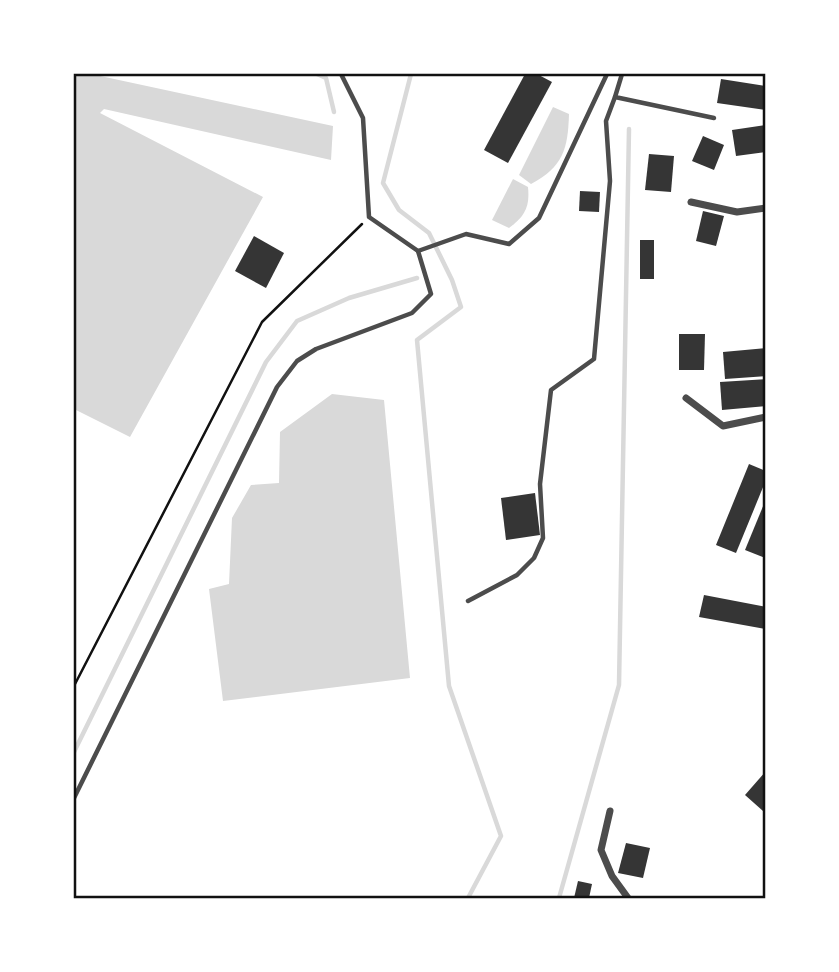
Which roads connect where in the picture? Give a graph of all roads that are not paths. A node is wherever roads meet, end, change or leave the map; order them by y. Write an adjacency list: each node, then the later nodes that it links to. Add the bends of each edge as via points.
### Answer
1 (341, 74): 8 (lane, via 363,118 369,216)
2 (607, 74): 8 (lane, via 539,218 509,244 466,234)
3 (622, 74): 4 (lane)
4 (615, 97): 5 (lane); 11 (lane, via 606,121 609,192 594,359 551,390 540,484 543,538 534,558 517,575)
5 (715, 118)
6 (691, 202): 7 (street, via 737,212)
7 (765, 208)
8 (421, 250): 12 (lane, via 431,294 412,313 316,349 297,362 277,387)
9 (686, 398): 10 (street, via 723,426)
10 (765, 417)
11 (468, 600)
12 (74, 798)
13 (610, 811): 14 (street, via 601,850)
14 (628, 898)

